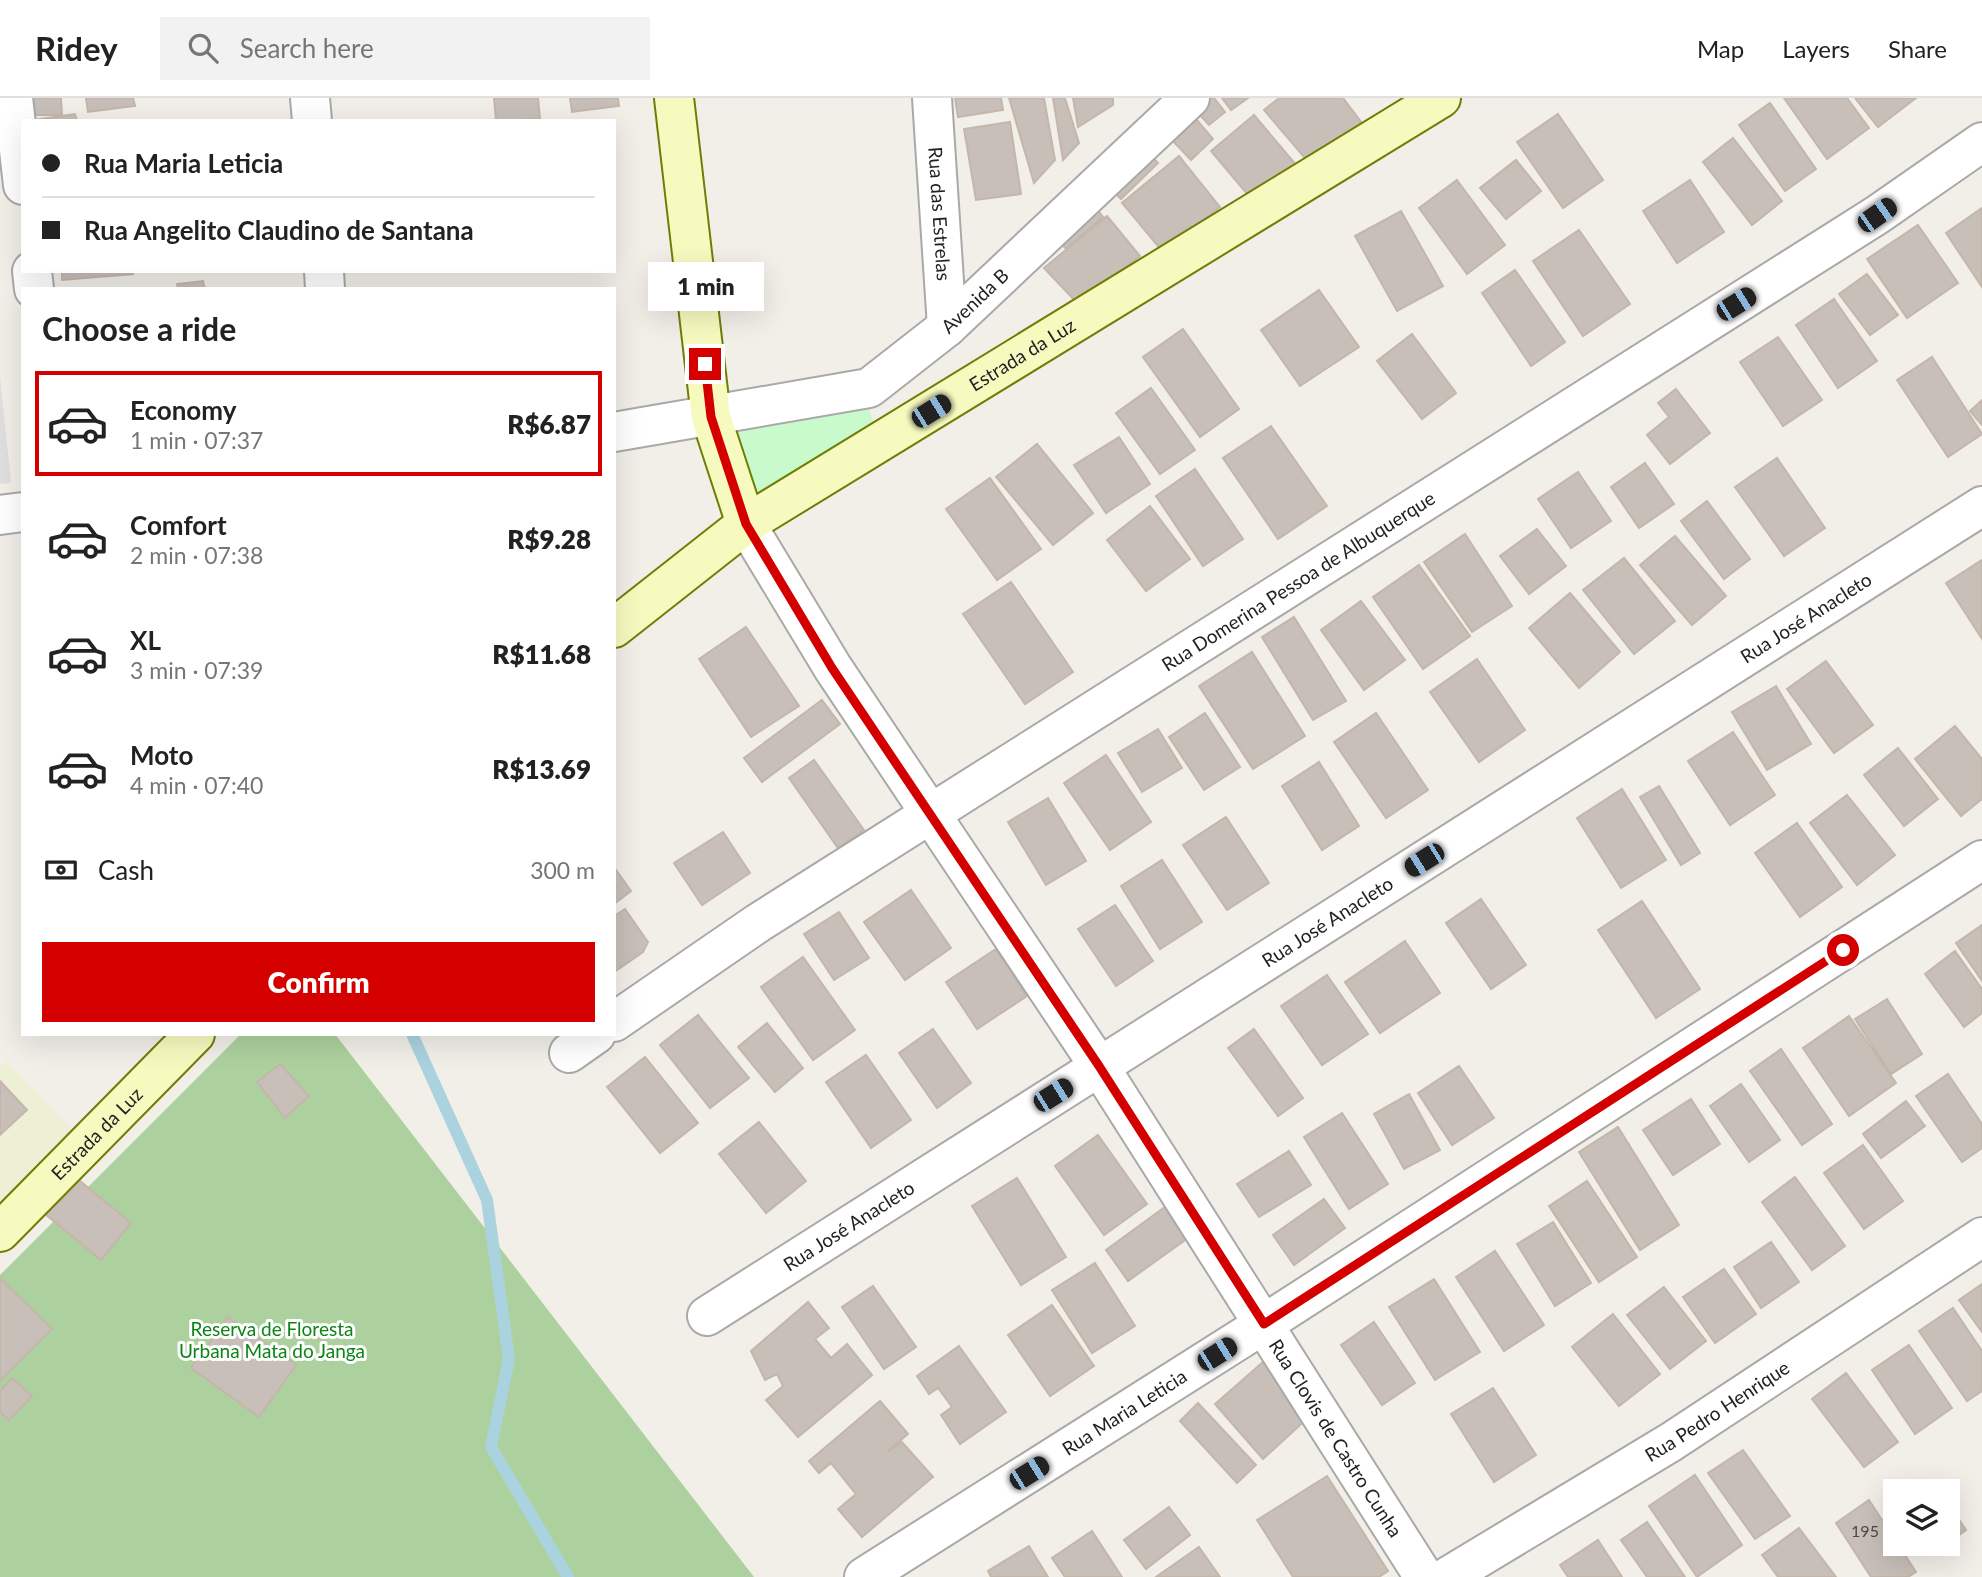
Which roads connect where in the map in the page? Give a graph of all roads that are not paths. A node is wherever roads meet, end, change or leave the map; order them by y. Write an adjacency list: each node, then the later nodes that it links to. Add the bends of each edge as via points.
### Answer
1 (13, 98): 9 (street)
2 (310, 98): 7 (street)
3 (674, 98): 11 (main road)
4 (932, 98): 10 (street, Rua das Estrelas)
5 (1190, 98): 10 (street, Avenida B)
6 (1441, 98): 16 (main road, Estrada da Luz)
7 (312, 119)
8 (1982, 142): 18 (street, Rua Domerina Pessoa de Albuquerque, via 1877,215)
9 (21, 168)
10 (947, 327): 11 (street, Avenida B, via 870,388)
11 (711, 417): 12 (street, Avenida B); 16 (main road)
12 (616, 432)
13 (1982, 506): 22 (street, Rua José Anacleto)
14 (21, 512): 15 (street)
15 (0, 515)
16 (746, 524): 17 (main road, Estrada da Luz); 18 (street, Rua Clovis de Castro Cunha, via 832,668)
17 (616, 626)
18 (930, 814): 20 (street, Rua Domerina Pessoa de Albuquerque); 22 (street, Rua Clovis de Castro Cunha)
19 (1982, 860): 26 (street, Rua Maria Leticia)
20 (616, 1021)
21 (193, 1036): 23 (main road, Estrada da Luz)
22 (1099, 1066): 25 (street, Rua José Anacleto); 26 (street, Rua Clovis de Castro Cunha)
23 (0, 1232)
24 (1982, 1237): 29 (street, Rua Pedro Henrique, via 1671,1442)
25 (707, 1316)
26 (1264, 1324): 27 (street, Rua Maria Leticia); 28 (street, Rua Clovis de Castro Cunha)
27 (864, 1577)
28 (1424, 1577)
29 (1447, 1577)

